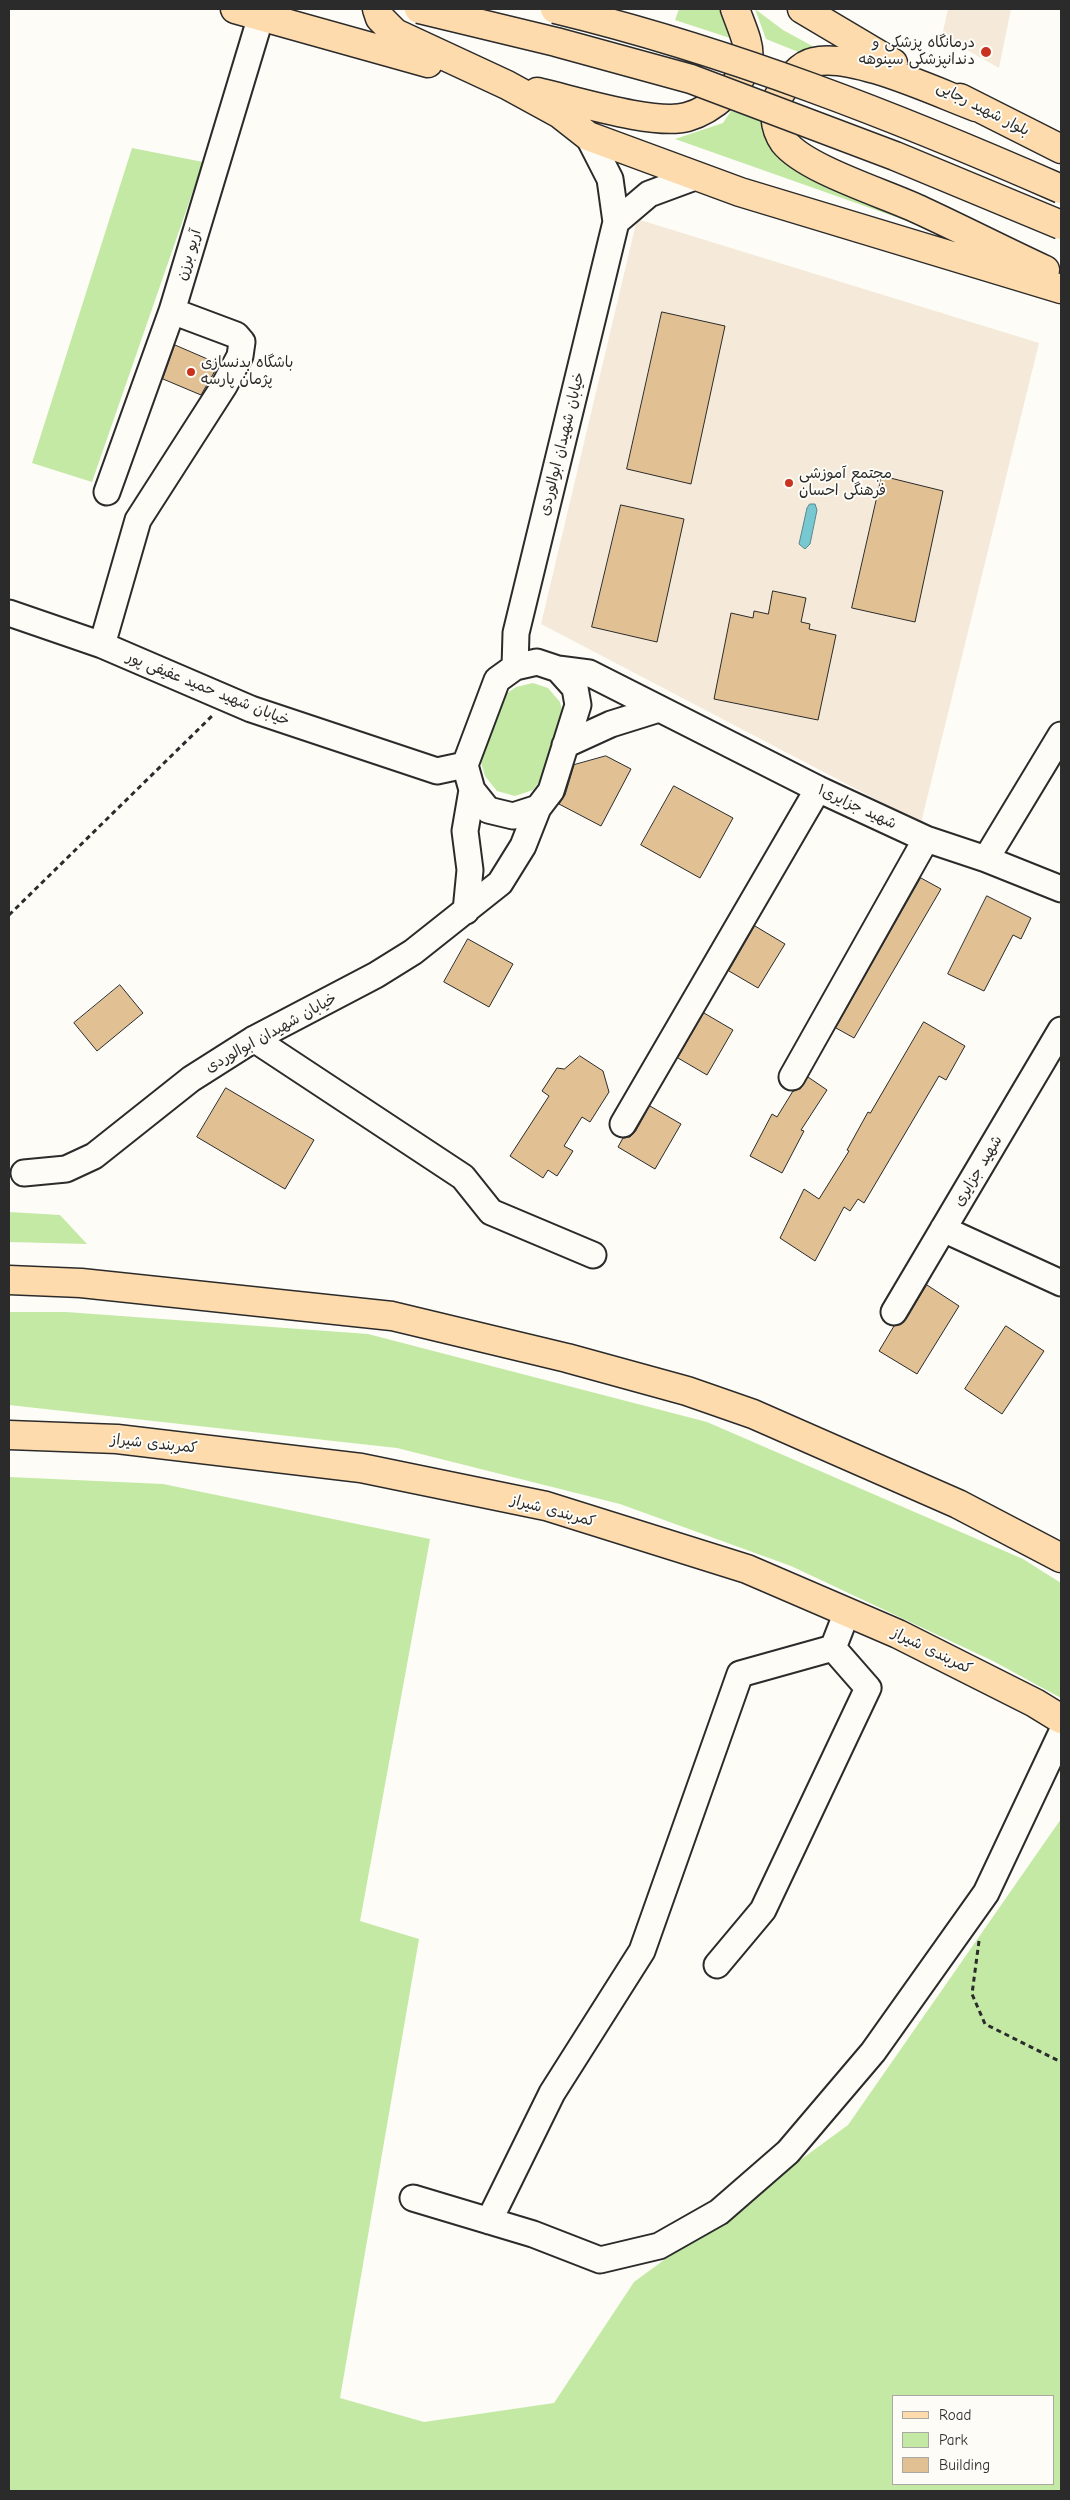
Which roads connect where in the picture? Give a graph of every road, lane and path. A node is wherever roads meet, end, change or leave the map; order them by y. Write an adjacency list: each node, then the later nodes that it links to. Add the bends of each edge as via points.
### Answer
1 (235, 9): 7 (main road)
2 (377, 9): 8 (main road, via 380,18 395,33)
3 (419, 9): 15 (main road, bridge, via 691,79 895,156)
4 (555, 9): 13 (main road, bridge, via 686,45 782,78 978,153)
5 (735, 9): 8 (main road, via 748,44 750,62 740,81 722,98 706,110 686,118 653,119)
6 (802, 9): 9 (main road, بلوار شهید رجایی)
7 (270, 12): 8 (main road); 18 (street, آریو برزن)
8 (507, 86): 10 (main road, via 560,114)
9 (976, 107): 11 (main road, بلوار شهید رجایی); 16 (main road, via 855,63 833,60 813,62 791,78 776,105 776,123 784,142 806,161 922,211)
10 (588, 136): 12 (main road); 14 (street, خیابان شهیدان ابوالوردی, via 610,179)
11 (1061, 148)
12 (695, 177): 14 (street, via 649,194); 17 (main road)
13 (1061, 189)
14 (616, 222): 22 (street, خیابان شهیدان ابوالوردی, via 516,634)
15 (1061, 225)
16 (1061, 279)
17 (1061, 289)
18 (172, 311): 19 (street, آریو برزن); 21 (street, via 236,335 242,342 240,356 138,520)
19 (107, 492)
20 (9, 613): 21 (street, خیابان شهید حمید عفیفی پور)
21 (102, 645): 24 (street, خیابان شهید حمید عفیفی پور)
22 (514, 667): 23 (street, via 538,662); 28 (street, via 497,680)
23 (558, 669): 25 (street, شهید جزایری۱, via 589,673); 27 (street, via 575,688 578,705)
24 (228, 699): 28 (street, خیابان شهید حمید عفیفی پور, via 436,771); 36 (path)
25 (659, 709): 27 (street, via 611,724); 29 (street, شهید جزایری۱)
26 (1061, 735): 33 (street)
27 (565, 746): 31 (street, via 551,790)
28 (466, 766): 30 (street)
29 (818, 789): 32 (street, شهید جزایری۱); 40 (street)
30 (472, 790): 31 (street, via 488,810 513,816); 35 (street, via 464,831 470,870)
31 (538, 808): 35 (street, خیابان شهیدان ابوالوردی, via 523,846 500,883)
32 (926, 839): 33 (street, شهید جزایری۱); 39 (street)
33 (986, 859): 34 (street, شهید جزایری۱)
34 (1061, 889)
35 (466, 911): 38 (street, خیابان شهیدان ابوالوردی, via 376,976)
36 (9, 916)
37 (1061, 1030): 42 (street, شهید جزایری)
38 (254, 1039): 41 (street, خیابان شهیدان ابوالوردی, via 191,1078 94,1156 66,1169); 43 (street, via 463,1177 491,1212)
39 (792, 1077)
40 (623, 1124)
41 (24, 1173)
42 (944, 1229): 45 (street); 46 (street, شهید جزایری)
43 (593, 1255)
44 (9, 1280): 48 (main road, via 81,1283 392,1316 567,1358 687,1391 753,1414 958,1504)
45 (1061, 1282)
46 (894, 1312)
47 (9, 1435): 49 (main road, کمربندی شیراز, via 117,1439 361,1468 546,1506 747,1569)
48 (1061, 1558)
49 (847, 1612): 50 (street); 51 (main road, کمربندی شیراز, via 906,1638)
50 (834, 1648): 54 (street, via 868,1688 763,1910); 57 (street, via 740,1674 642,1951 552,2094)
51 (1061, 1718)
52 (1061, 1734): 57 (street, via 986,1894 873,2052 788,2152 719,2212 659,2246 600,2260)
53 (979, 1939): 55 (path, via 972,1994 984,2024)
54 (716, 1965)
55 (1061, 2062)
56 (413, 2198): 57 (street)
57 (489, 2221)

